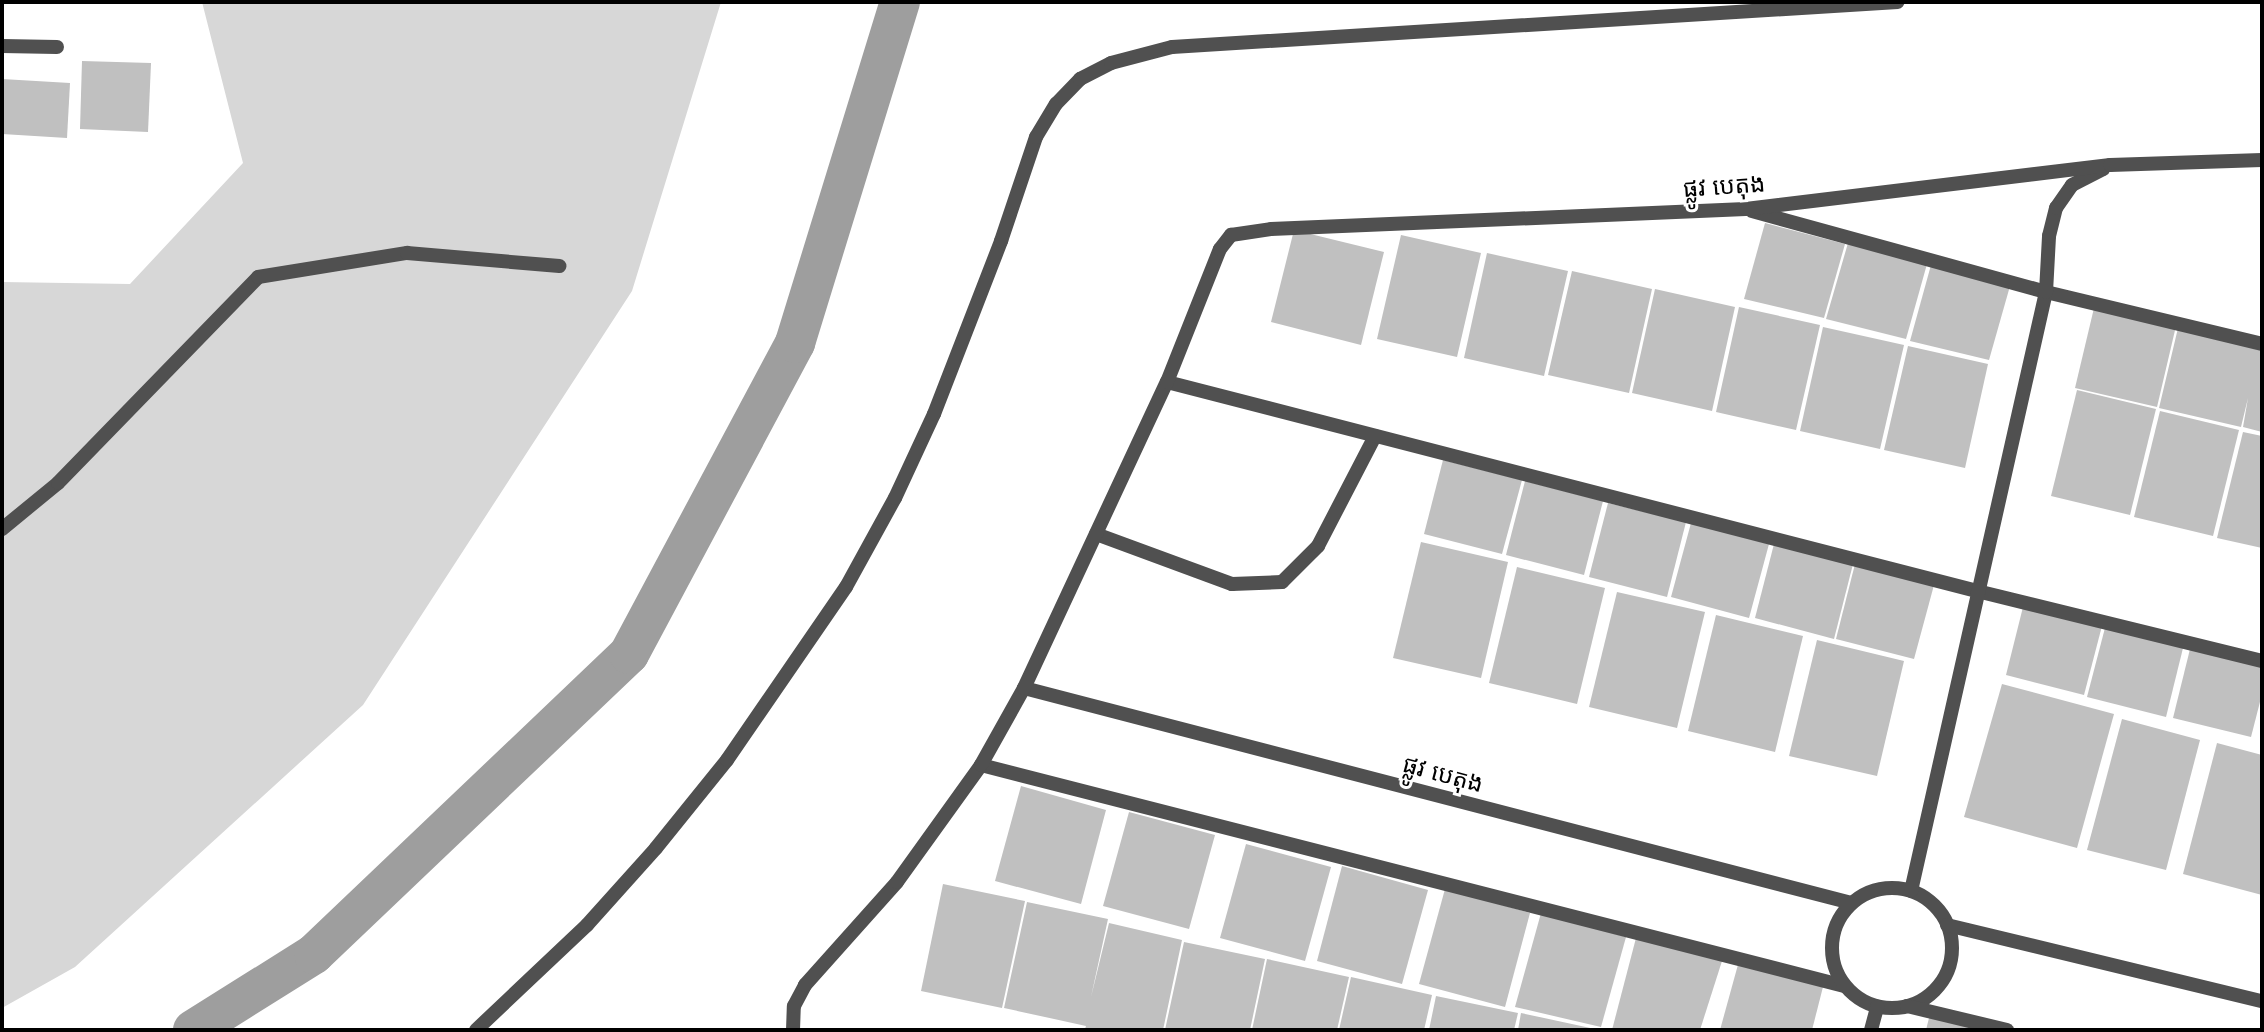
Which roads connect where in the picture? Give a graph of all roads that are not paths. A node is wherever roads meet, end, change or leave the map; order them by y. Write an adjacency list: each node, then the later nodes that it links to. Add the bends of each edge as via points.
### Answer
1 (1898, 2): 25 (street, via 1172,47 1111,63 1080,79 1055,104 1036,137 934,414 846,587 727,760 656,848 578,934)
2 (2, 46): 3 (street)
3 (57, 47)
4 (2262, 160): 5 (street, ផ្លូវ បេតុង)
5 (2110, 165): 6 (street, ផ្លូវ បេតុង); 8 (street, via 2072,186 2056,208 2049,236)
6 (1746, 209): 8 (street); 10 (street, ផ្លូវ បេតុង, via 1271,229 1231,235 1220,249)
7 (559, 265): 12 (street, via 407,253 257,277 58,483)
8 (2046, 292): 9 (street); 14 (street)
9 (2262, 344)
10 (1167, 382): 11 (street); 13 (street)
11 (1375, 436): 13 (street, via 1318,546 1282,582 1232,584); 14 (street)
12 (2, 529)
13 (1096, 534): 16 (street)
14 (1977, 591): 15 (street); 18 (street)
15 (2262, 661)
16 (1024, 688): 17 (street); 19 (street, ផ្លូវ បេតុង)
17 (981, 765): 21 (street); 26 (street, via 897,882 805,985 794,1006)
18 (1912, 891): 19 (street, via 1886,888); 20 (street, via 1939,910)
19 (1852, 903): 21 (street, via 1832,934 1835,970)
20 (1947, 925): 22 (street); 23 (street, via 1952,942 1946,975 1923,1000)
21 (1844, 986): 24 (street)
22 (2262, 1001)
23 (1907, 1006): 24 (street); 28 (street)
24 (1877, 1007): 27 (street)
25 (476, 1030)
26 (793, 1030)
27 (1871, 1030)
28 (2007, 1030)

